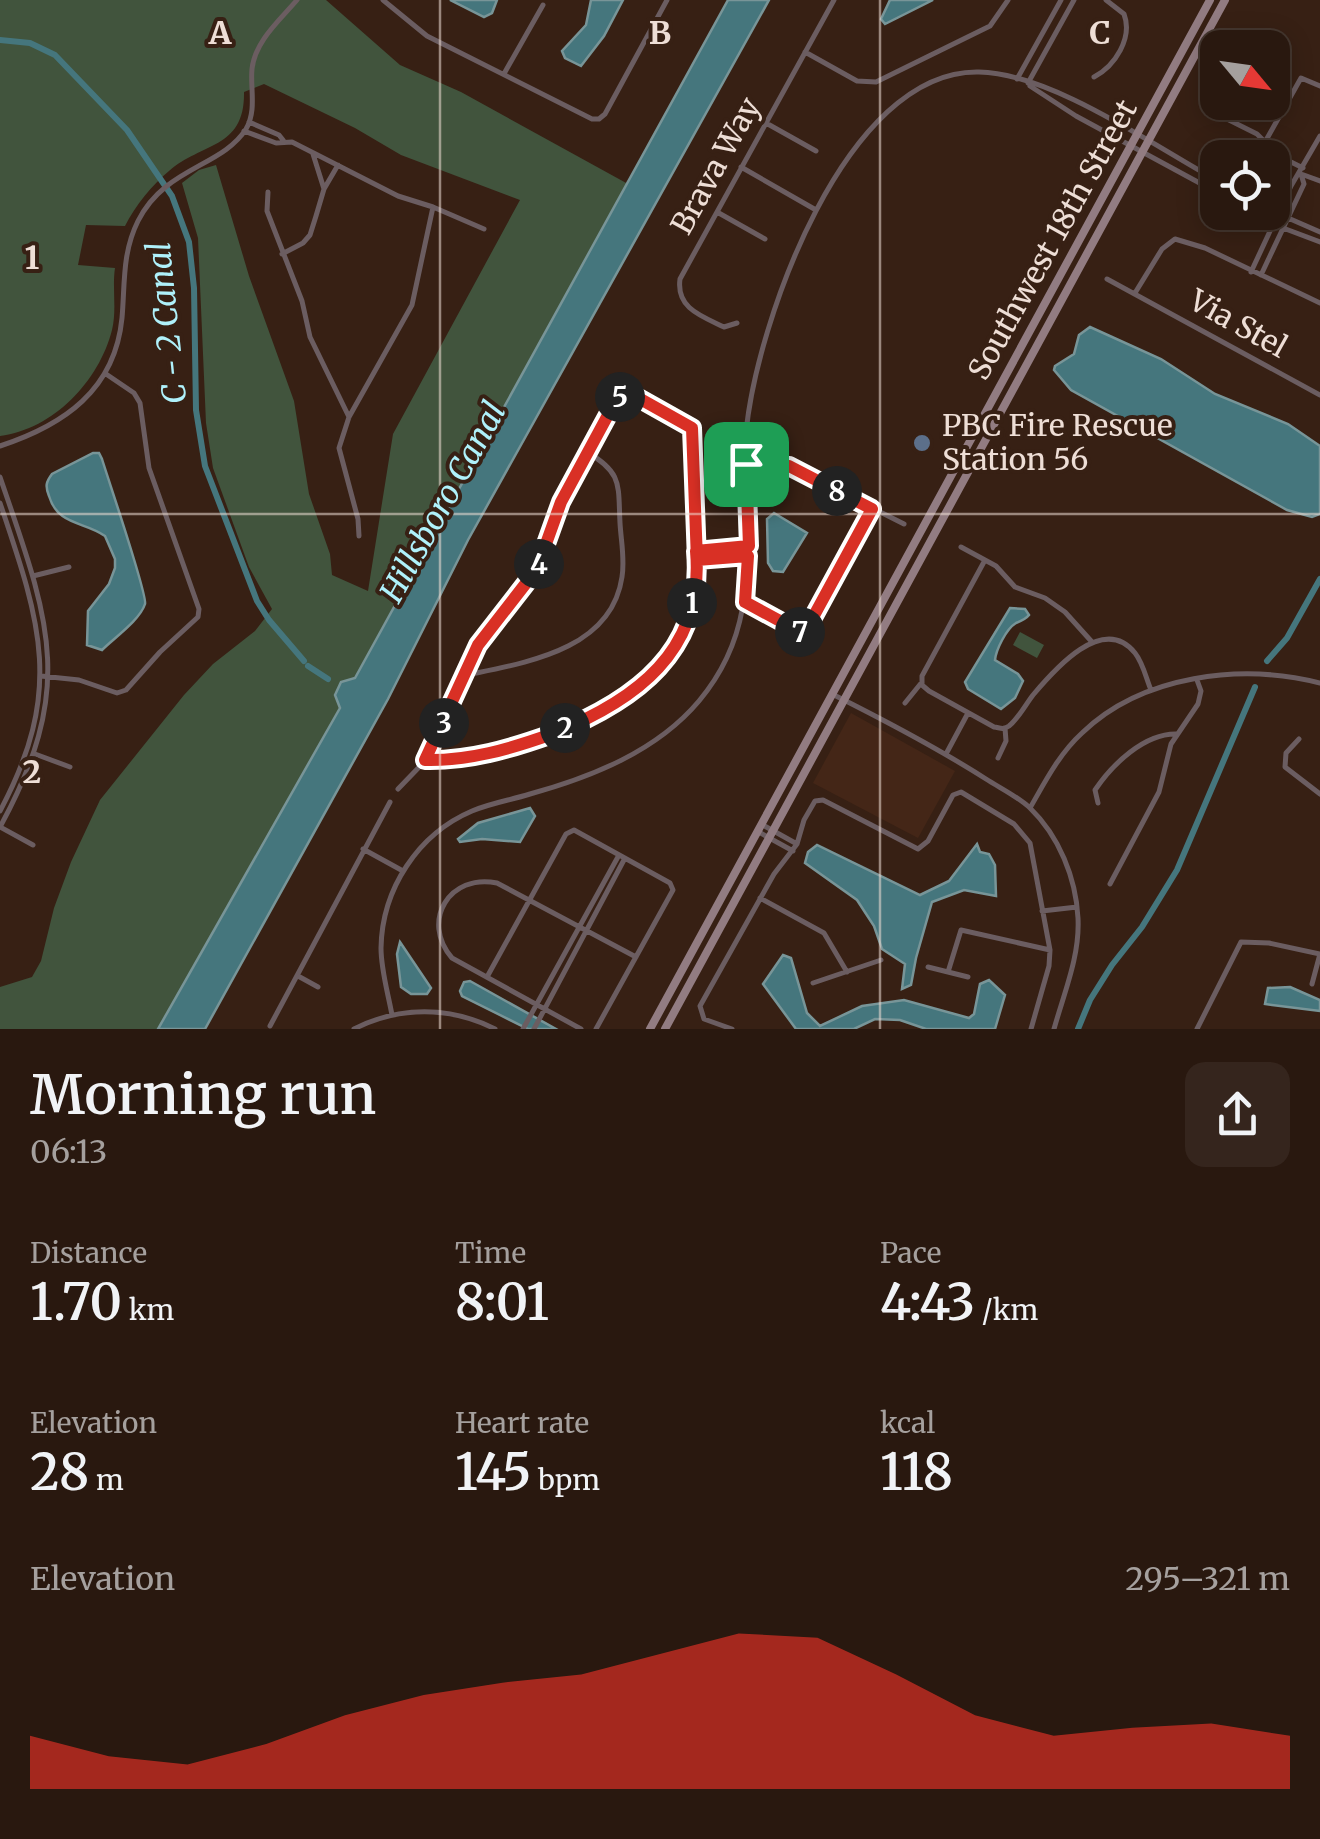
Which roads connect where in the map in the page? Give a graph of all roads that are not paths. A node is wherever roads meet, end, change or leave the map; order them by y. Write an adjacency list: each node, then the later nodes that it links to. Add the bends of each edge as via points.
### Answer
1 (297, 0): 20 (street, via 258,48)
2 (383, 0): 13 (street, via 427,36)
3 (668, 0): 13 (street, via 599,119)
4 (834, 0): 12 (street, Brava Way)
5 (1008, 0): 12 (street, via 990,26 876,82 857,81)
6 (1061, 0): 15 (street)
7 (1074, 0): 16 (street)
8 (1106, 0): 14 (street, via 1124,14 1127,32 1108,70)
9 (1210, 0): 23 (main road, Southwest 18th Street)
10 (1225, 0): 27 (main road, Southwest 18th Street)
11 (543, 5): 13 (street)
12 (805, 52): 21 (street, Brava Way)
13 (504, 73)
14 (1094, 77)
15 (1017, 79): 16 (street); 43 (street, via 965,72 915,90 878,124)
16 (1028, 84): 23 (street); 28 (street)
17 (1320, 86): 18 (street, via 1301,78)
18 (1290, 97)
19 (1229, 120): 26 (street)
20 (249, 122): 22 (street); 25 (street)
21 (766, 123): 30 (street); 34 (street, Brava Way)
22 (244, 131): 25 (street); 61 (street, via 155,195 130,238 122,318)
23 (1136, 136): 27 (street); 28 (main road, Southwest 18th Street)
24 (1320, 136): 36 (street)
25 (282, 140): 29 (street)
26 (1263, 140)
27 (1148, 142): 31 (main road, Southwest 18th Street); 35 (street)
28 (1130, 146): 31 (street); 91 (main road, Southwest 18th Street)
29 (312, 151): 33 (street); 40 (street)
30 (816, 151)
31 (1142, 153): 38 (street); 92 (main road, Southwest 18th Street)
32 (1290, 164): 36 (street)
33 (338, 165): 40 (street); 42 (street)
34 (741, 167): 43 (street); 44 (street, Brava Way)
35 (1200, 171)
36 (1302, 171): 37 (street); 39 (street, Via Stel); 45 (street, Via Stel, via 1304,184)
37 (1320, 181)
38 (1200, 184)
39 (1290, 188)
40 (324, 189): 54 (street, via 310,235)
41 (268, 192): 54 (street, via 267,211)
42 (432, 207): 47 (street); 63 (street, via 412,306)
43 (816, 210): 66 (street, via 768,324 750,404)
44 (717, 212): 52 (street); 60 (street, Brava Way, via 682,274 679,293 693,311 724,327)
45 (1290, 212)
46 (1290, 219): 51 (street)
47 (484, 230)
48 (1270, 230): 55 (street, Via Stel)
49 (1282, 230): 56 (street, Via Stel)
50 (1288, 230): 53 (street)
51 (1320, 232)
52 (766, 239)
53 (1320, 242)
54 (282, 254): 63 (street, via 310,337)
55 (1251, 272): 56 (street, Via Stel); 58 (street, Via Stel, via 1175,238)
56 (1260, 276): 59 (street, Via Stel)
57 (1108, 279): 58 (street, Via Stel)
58 (1134, 294): 62 (street, Via Stel)
59 (1320, 303)
60 (738, 323)
61 (106, 374): 64 (street, via 77,409); 86 (street, via 140,403 149,468 198,617 117,694)
62 (1320, 395)
63 (349, 417): 71 (street, via 339,448)
64 (0, 446)
65 (587, 452): 74 (street, via 626,394 690,424); 85 (street, via 537,569); 85 (street, via 608,465 618,484 623,571 614,604 573,644)
66 (746, 464): 69 (street, via 789,466); 72 (street)
67 (0, 479): 79 (street)
68 (0, 502): 80 (street)
69 (872, 509): 70 (street); 82 (street)
70 (904, 524)
71 (359, 536)
72 (749, 546): 74 (street); 75 (street)
73 (961, 547): 77 (street)
74 (696, 551): 76 (street)
75 (748, 556): 76 (street); 81 (street)
76 (697, 560): 101 (street, via 685,627 637,691 528,743 467,759)
77 (986, 560): 83 (street, via 1015,587 1066,612); 88 (street)
78 (69, 567): 79 (street)
79 (34, 576): 80 (street); 86 (street, via 45,620)
80 (26, 578): 86 (street)
81 (745, 602): 82 (street); 117 (street, via 718,674 666,733 588,774 456,819 429,838)
82 (804, 634): 84 (street)
83 (1092, 642): 90 (street, via 1116,640 1132,649); 95 (street, via 1054,672)
84 (796, 653)
85 (462, 676): 101 (street)
86 (45, 677): 98 (street, via 44,718)
87 (1196, 680): 89 (street, via 1258,674); 90 (street); 96 (street, via 1200,700)
88 (922, 682): 93 (street); 94 (street)
89 (1320, 683)
90 (1150, 690): 107 (street, via 1079,735)
91 (832, 694): 92 (street); 110 (main road, Southwest 18th Street)
92 (844, 700): 99 (street); 111 (main road, Southwest 18th Street)
93 (904, 703)
94 (968, 713): 95 (street); 99 (street)
95 (1005, 728): 100 (street)
96 (1176, 734): 106 (street, via 1126,756 1095,790); 118 (street, via 1160,792)
97 (1299, 739): 104 (street, via 1286,753 1285,768)
98 (31, 752): 102 (street); 108 (street); 109 (street)
99 (946, 754): 107 (street)
100 (998, 758)
101 (425, 760): 103 (street)
102 (70, 766)
103 (398, 789)
104 (1320, 794)
105 (390, 802): 114 (street)
106 (1098, 803)
107 (1030, 808): 121 (street, via 1062,855)
108 (0, 811)
109 (0, 827): 113 (street)
110 (759, 828): 111 (street); 148 (main road, Southwest 18th Street)
111 (772, 834): 112 (street); 115 (street); 149 (main road, Southwest 18th Street)
112 (797, 844): 115 (street); 122 (street, via 819,799 918,849 953,795 965,792 1026,836)
113 (33, 845)
114 (363, 849): 117 (street); 131 (street)
115 (793, 851): 119 (street)
116 (622, 856): 120 (street, via 569,830); 123 (street); 126 (street, via 673,886)
117 (403, 871): 139 (street, via 382,930)
118 (1110, 884)
119 (760, 898): 129 (street, via 824,933); 150 (street, via 700,1006 704,1019)
120 (530, 900): 123 (street); 133 (street); 133 (street, via 497,883 476,881 457,888 444,904 443,946)
121 (1077, 907): 122 (street); 152 (street, via 1074,962)
122 (1042, 912): 124 (street)
123 (582, 928): 126 (street); 137 (street); 138 (street)
124 (1050, 950): 130 (street, via 961,930); 151 (street)
125 (1320, 954): 135 (street); 153 (street, via 1241,942)
126 (636, 957): 147 (street)
127 (881, 960): 129 (street)
128 (928, 967): 130 (street)
129 (847, 972): 134 (street)
130 (948, 972): 132 (street)
131 (298, 976): 136 (street); 140 (street)
132 (968, 977)
133 (486, 978): 137 (street)
134 (814, 983)
135 (1312, 984)
136 (318, 987)
137 (537, 1005): 138 (street); 144 (street)
138 (544, 1009): 145 (street); 146 (street)
139 (392, 1014): 141 (street, via 434,1011); 142 (street)
140 (270, 1026)
141 (481, 1026): 143 (street)
142 (354, 1029)
143 (495, 1029)
144 (524, 1029)
145 (534, 1029)
146 (581, 1029)
147 (596, 1029)
148 (650, 1029)
149 (665, 1029)
150 (732, 1029)
151 (1031, 1029)
152 (1054, 1029)
153 (1197, 1029)

